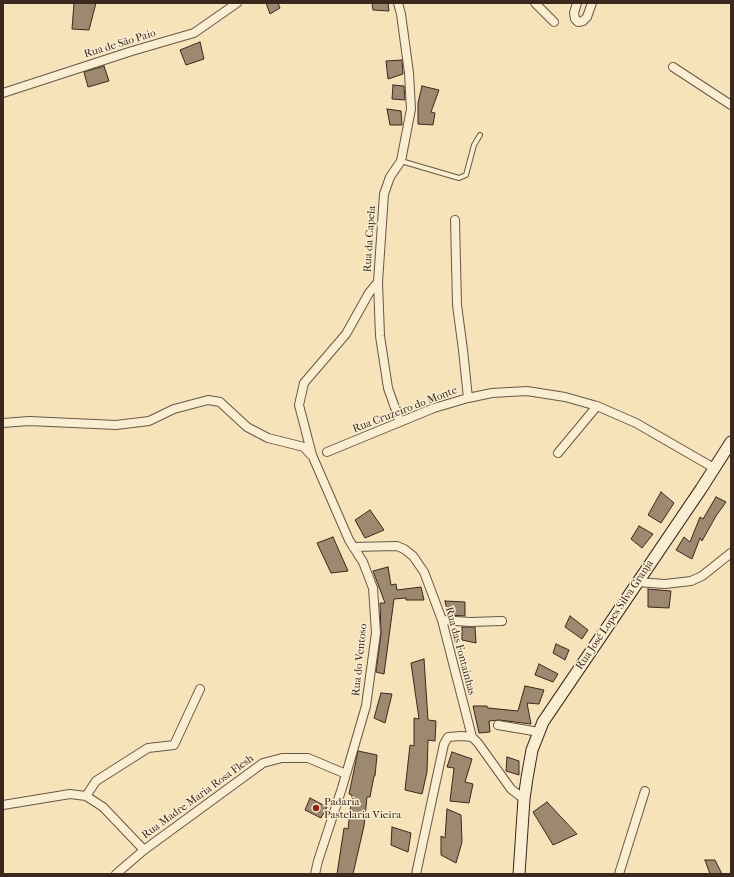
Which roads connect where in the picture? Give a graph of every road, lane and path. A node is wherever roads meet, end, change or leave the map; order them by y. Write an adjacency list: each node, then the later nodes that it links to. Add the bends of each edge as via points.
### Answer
1 (237, 3): 8 (street, Rua de São Paio, via 194,33)
2 (398, 3): 11 (street, Rua da Capela, via 409,74 411,109)
3 (535, 3): 6 (street)
4 (577, 3): 5 (street, via 574,19 578,22 583,22 587,17)
5 (592, 3)
6 (554, 22)
7 (673, 68): 9 (street)
8 (3, 93)
9 (731, 105)
10 (480, 135): 11 (lane, via 474,145 466,174 459,178)
11 (402, 161): 13 (street, Rua da Capela, via 390,177 384,194)
12 (455, 220): 14 (street, via 457,305)
13 (378, 282): 16 (street, via 380,336 388,388); 21 (street, Rua da Capela, via 346,334 304,383 299,405)
14 (468, 398): 15 (street, Rua Cruzeiro do Monte, via 492,393 527,391 565,397); 16 (street, Rua Cruzeiro do Monte)
15 (597, 406): 20 (street); 22 (street, Rua Cruzeiro do Monte, via 636,423)
16 (400, 422): 19 (street, Rua Cruzeiro do Monte)
17 (3, 423): 21 (street, via 29,421 116,425 149,421 174,409 208,400 220,402 247,427 268,438 304,448)
18 (731, 442): 22 (main road, Rua José Lopes Silva Granja)
19 (327, 452)
20 (558, 453)
21 (312, 455): 23 (street, Rua do Ventoso)
22 (714, 468): 25 (main road, Rua José Lopes Silva Granja)
23 (353, 547): 26 (street, Rua das Fontainhas, via 404,548 424,572); 32 (street, Rua do Ventoso, via 363,562 373,588 376,633 366,706)
24 (731, 553): 25 (street, via 702,576 691,581 665,584)
25 (638, 582): 30 (main road, Rua José Lopes Silva Granja, via 543,722)
26 (442, 620): 27 (street); 31 (street, Rua das Fontainhas)
27 (502, 621)
28 (200, 689): 34 (street, via 174,745 148,748 96,781)
29 (498, 725): 30 (street)
30 (539, 732): 35 (main road, Rua José Lopes Silva Granja, via 532,750)
31 (472, 737): 35 (street, Rua das Fontainhas, via 511,789); 40 (street, via 448,737 444,744)
32 (346, 774): 37 (street, Rua Madre Maria Rosa Flesh, via 308,758 282,758 263,763); 39 (street, Rua do Ventoso)
33 (645, 792): 42 (street)
34 (86, 796): 36 (street, via 70,794); 37 (street, via 103,807)
35 (524, 799): 41 (main road, Rua José Lopes Silva Granja)
36 (3, 805)
37 (144, 850): 38 (street, Rua Madre Maria Rosa Flesh)
38 (116, 874)
39 (315, 874)
40 (416, 874)
41 (519, 874)
42 (619, 874)

